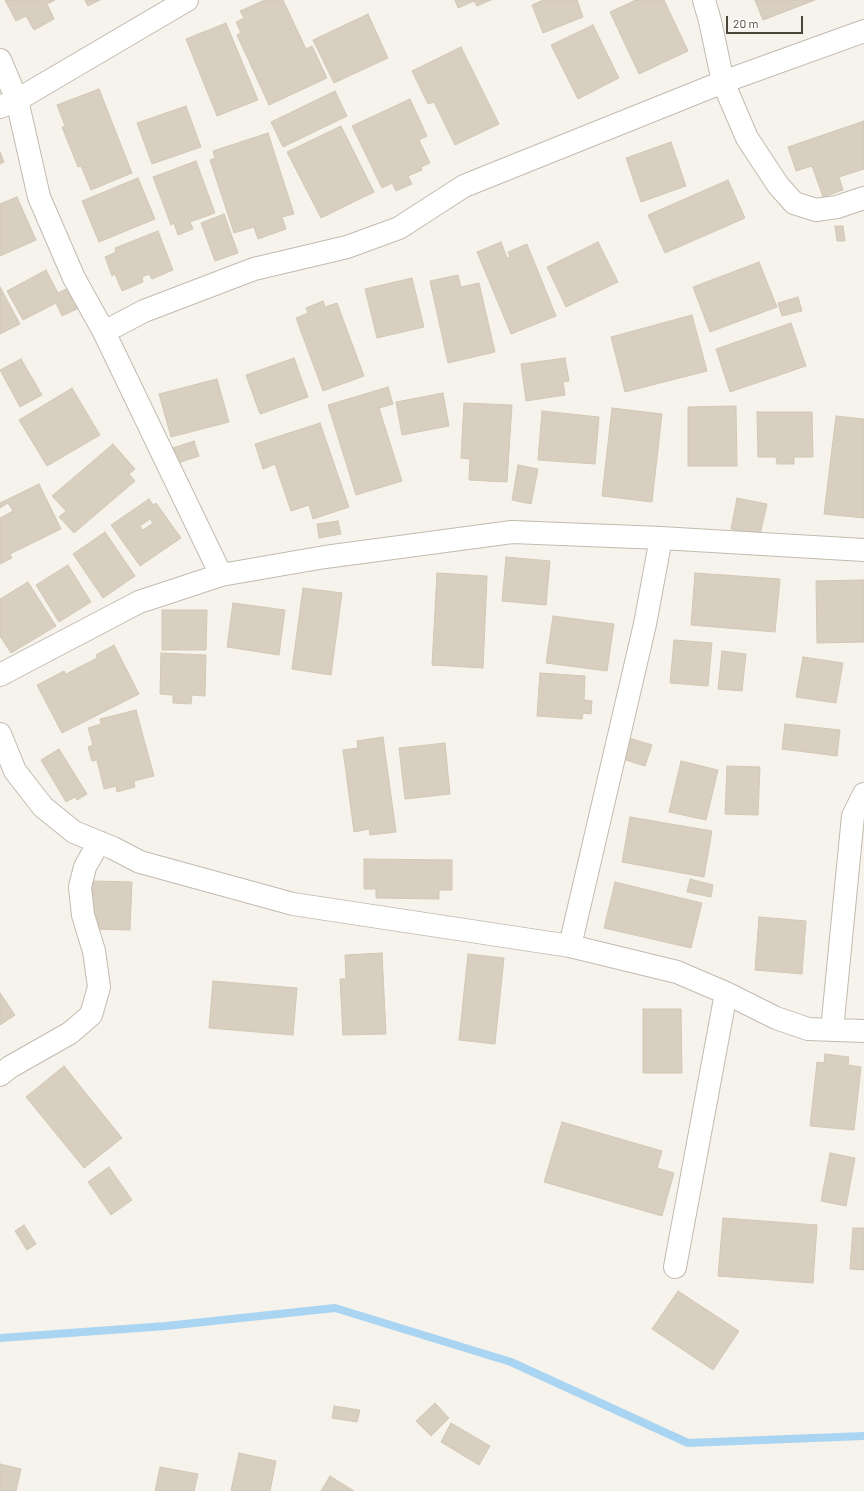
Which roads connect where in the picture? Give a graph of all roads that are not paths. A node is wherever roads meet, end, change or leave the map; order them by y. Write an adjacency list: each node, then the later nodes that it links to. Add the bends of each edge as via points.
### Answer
1 (187, 0): 6 (street)
2 (704, 0): 5 (street)
3 (864, 31): 5 (street)
4 (0, 60): 6 (street)
5 (723, 82): 7 (street, via 747,138 778,185 794,203 816,210 837,207); 8 (street, via 464,186 399,228 347,247 254,269 144,311)
6 (8, 104): 8 (street, via 39,196 74,278)
7 (864, 198)
8 (104, 332): 11 (street)
9 (661, 538): 10 (street); 11 (street, via 512,532 325,557); 16 (street, via 645,624)
10 (864, 550)
11 (221, 575): 12 (street, via 139,602)
12 (0, 675)
13 (0, 734): 15 (street, via 15,771 43,807 74,832)
14 (864, 794): 18 (street, via 853,816)
15 (99, 842): 16 (street, via 140,862 293,904); 20 (street, via 85,867 80,887 83,915 94,951 99,987 91,1015 70,1033)
16 (570, 946): 17 (street, via 677,972)
17 (726, 993): 18 (street, via 782,1021 808,1030); 21 (street)
18 (832, 1030): 19 (street)
19 (864, 1031)
20 (0, 1075)
21 (675, 1267)

